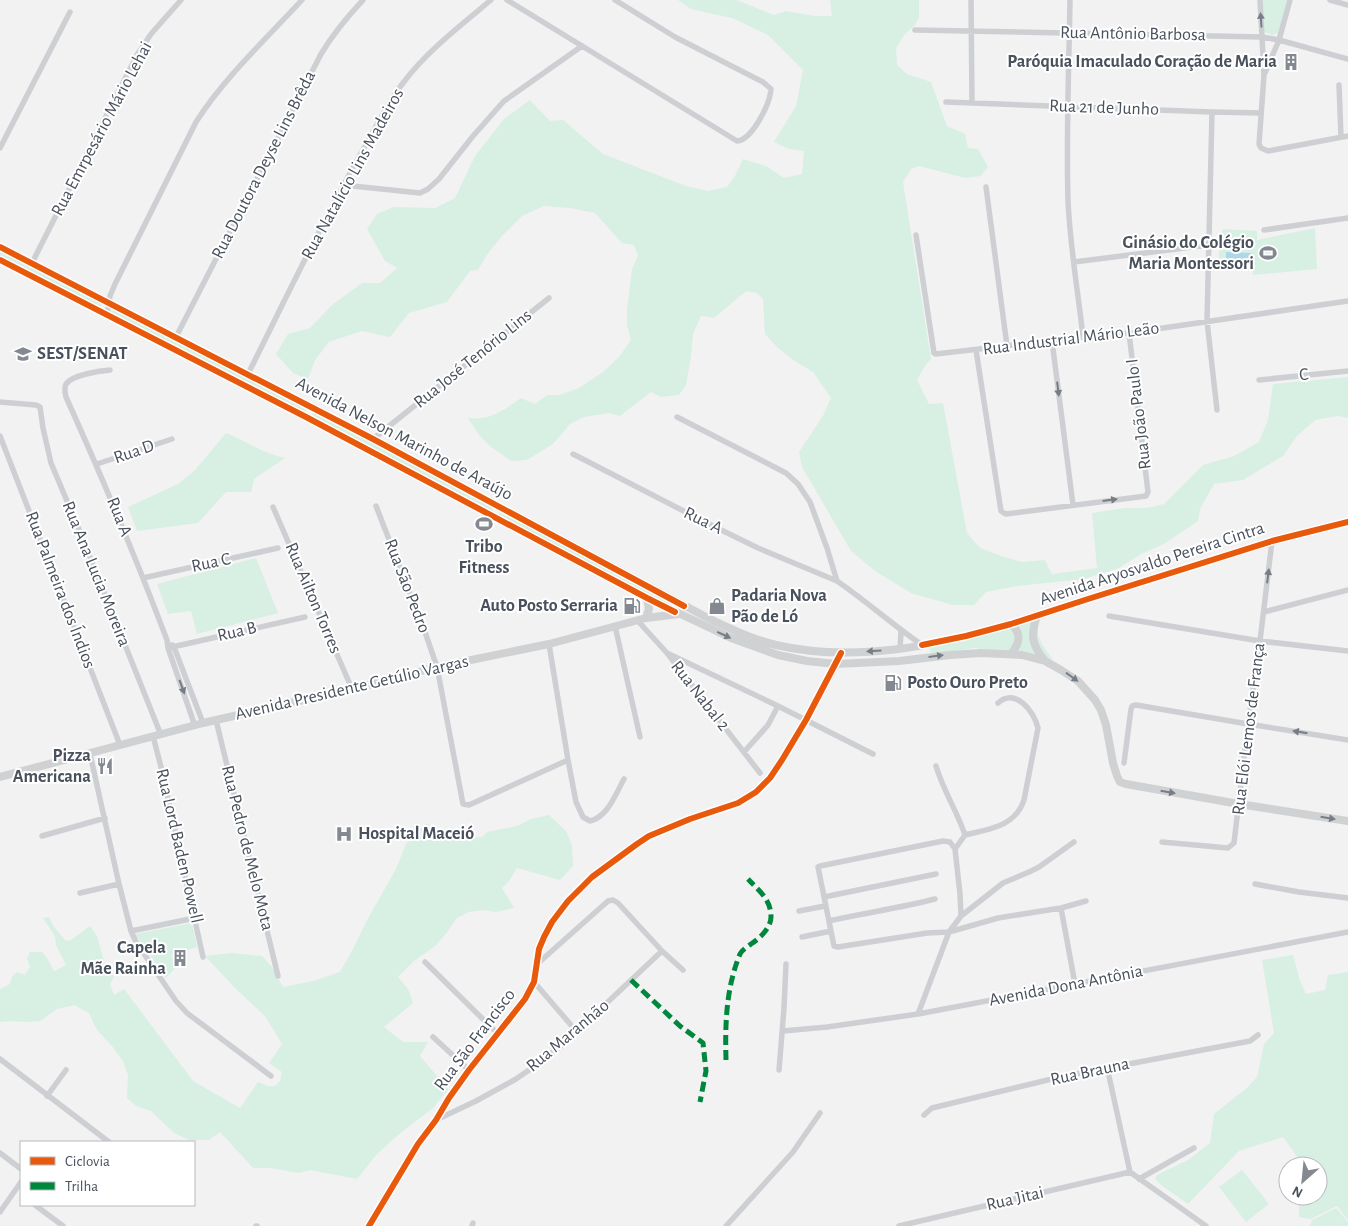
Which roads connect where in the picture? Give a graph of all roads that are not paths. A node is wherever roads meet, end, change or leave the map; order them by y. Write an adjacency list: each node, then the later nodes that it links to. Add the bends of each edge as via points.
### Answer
1 (180, 0): 40 (street, Rua Emrpesário Mário Lehai, via 137,55)
2 (302, 0): 43 (street, via 207,104 115,284)
3 (363, 0): 48 (street, Rua Doutora Deyse Lins Brêda, via 321,54)
4 (491, 0): 31 (street, Rua Natalício Lins Madeiros, via 454,31 403,83)
5 (506, 0): 19 (street)
6 (614, 0): 19 (street, via 675,37 763,82 771,90 769,101 754,130 744,139 736,140)
7 (971, 0): 15 (street)
8 (1070, 0): 16 (street)
9 (1260, 0): 17 (street, one-way to 9)
10 (1290, 0): 18 (street)
11 (1330, 0): 12 (street)
12 (1348, 5)
13 (70, 12): 30 (street)
14 (915, 30): 15 (street, Rua Antônio Barbosa)
15 (971, 32): 16 (street, Rua Antônio Barbosa); 24 (street)
16 (1070, 33): 17 (street, Rua Antônio Barbosa); 25 (street)
17 (1262, 38): 18 (street, Rua Antônio Barbosa); 21 (street)
18 (1279, 40): 20 (street, Rua Antônio Barbosa); 21 (street)
19 (582, 46): 31 (street, via 504,101 428,189 420,193)
20 (1348, 59)
21 (1264, 75): 27 (street)
22 (1339, 85): 29 (street)
23 (946, 102): 24 (street, Rua 21 de Junho)
24 (972, 102): 25 (street, Rua 21 de Junho)
25 (1067, 106): 26 (street, Rua 21 de Junho); 39 (street, via 1068,203)
26 (1212, 112): 27 (street, Rua 21 de Junho); 36 (street)
27 (1261, 113): 29 (street, via 1260,144 1264,150)
28 (1348, 136): 29 (street)
29 (1341, 137)
30 (0, 148)
31 (343, 185): 54 (street, Rua Natalício Lins Madeiros)
32 (986, 187): 50 (street)
33 (1348, 218): 34 (street)
34 (1264, 230)
35 (916, 235): 51 (street, Rua Industrial Mário Leão, via 934,353)
36 (1208, 245): 39 (street); 45 (street)
37 (0, 247): 40 (main road, Avenida Nelson Marinho de Araújo)
38 (0, 260): 44 (main road, Avenida Nelson Marinho de Araújo)
39 (1074, 262): 47 (street)
40 (32, 264): 43 (main road, Avenida Nelson Marinho de Araújo)
41 (548, 298): 63 (street, Rua José Tenório Lins)
42 (1348, 301): 45 (street, Rua Industrial Mário Leão)
43 (109, 302): 44 (street); 48 (main road, Avenida Nelson Marinho de Araújo)
44 (107, 315): 59 (main road, Avenida Nelson Marinho de Araújo)
45 (1207, 321): 46 (street, Rua Industrial Mário Leão); 58 (street)
46 (1129, 333): 47 (street, Rua Industrial Mário Leão); 66 (street, Rua João Paulo I, one-way to 46, via 1148,494)
47 (1083, 337): 49 (street, Rua Industrial Mário Leão)
48 (176, 338): 54 (main road, Avenida Nelson Marinho de Araújo)
49 (1052, 341): 50 (street, Rua Industrial Mário Leão); 66 (street, one-way to 66)
50 (1007, 346): 51 (street, Rua Industrial Mário Leão)
51 (976, 350): 66 (street, via 1001,511)
52 (110, 370): 65 (street, Rua A, via 82,375 71,380 65,389)
53 (1348, 371): 55 (street, C)
54 (248, 374): 57 (main road, Avenida Nelson Marinho de Araújo)
55 (1259, 380)
56 (0, 402): 108 (street, Rua Ana Lucia Moreira, via 36,405 41,410 51,463)
57 (312, 407): 59 (main road); 63 (main road, Avenida Nelson Marinho de Araújo)
58 (1218, 410)
59 (306, 417): 70 (main road, Avenida Nelson Marinho de Araújo)
60 (677, 418): 75 (street, via 786,472 798,484 810,502)
61 (0, 436): 112 (street, Rua Palmeira dos Índios)
62 (172, 439): 65 (street, Rua D)
63 (373, 439): 68 (main road, Avenida Nelson Marinho de Araújo)
64 (573, 454): 75 (street, Rua A, via 704,522)
65 (97, 464): 74 (street, Rua A)
66 (1073, 505)
67 (376, 506): 100 (street, Rua São Pedro)
68 (498, 506): 70 (main road); 84 (main road, Avenida Nelson Marinho de Araújo)
69 (273, 507): 101 (street, Rua Ailton Torres)
70 (491, 516): 77 (main road, Avenida Nelson Marinho de Araújo)
71 (1348, 522): 72 (main road, Avenida Aryosvaldo Pereira Cintra)
72 (1272, 541): 78 (street, Rua Elói Lemos de França, one-way to 72); 80 (main road, Avenida Aryosvaldo Pereira Cintra)
73 (278, 548): 74 (street, Rua C)
74 (143, 578): 92 (street, Rua A)
75 (836, 581): 88 (street, Rua A)
76 (1348, 590): 78 (street)
77 (647, 598): 79 (main road, Avenida Nelson Marinho de Araújo); 83 (main road, via 649,609)
78 (1264, 612): 89 (street, Rua Elói Lemos de França)
79 (680, 614): 83 (main road, Avenida Presidente Getúlio Vargas); 84 (main road, Avenida Presidente Getúlio Vargas); 99 (main road, Avenida Nelson Marinho de Araújo, one-way to 99, via 778,655)
80 (1037, 616): 86 (main road, Avenida Aryosvaldo Pereira Cintra); 98 (main road, via 1032,639)
81 (1109, 616): 89 (street)
82 (305, 617): 92 (street, Rua B)
83 (646, 618): 85 (main road, Avenida Presidente Getúlio Vargas)
84 (706, 618): 96 (main road, Avenida Aryosvaldo Pereira Cintra, via 776,645)
85 (637, 620): 87 (main road, Avenida Presidente Getúlio Vargas); 95 (street, Rua Nabal 2)
86 (1010, 624): 91 (main road, Avenida Aryosvaldo Pereira Cintra); 97 (main road, via 1017,631 1019,641)
87 (615, 626): 90 (main road, Avenida Presidente Getúlio Vargas); 110 (street)
88 (901, 631): 91 (street, Rua A); 93 (street)
89 (1260, 641): 94 (street); 107 (street, Rua Elói Lemos de França)
90 (549, 644): 100 (main road, Avenida Presidente Getúlio Vargas); 116 (street)
91 (922, 645): 93 (main road, Avenida Aryosvaldo Pereira Cintra)
92 (171, 648): 106 (street, Rua A)
93 (900, 649): 96 (main road, Avenida Aryosvaldo Pereira Cintra, one-way to 96)
94 (1348, 651)
95 (667, 653): 103 (street); 113 (street, Rua Nabal 2)
96 (841, 653): 99 (main road, Rua São Francisco)
97 (1011, 654): 98 (main road, Avenida Nelson Marinho de Araújo); 99 (main road, Avenida Nelson Marinho de Araújo, one-way to 97, via 981,653)
98 (1045, 661): 122 (main road, one-way to 122, via 1078,681 1095,700 1106,725 1120,782)
99 (836, 664): 105 (main road, Rua São Francisco)
100 (436, 667): 101 (main road, Avenida Presidente Getúlio Vargas); 116 (street, Rua São Pedro, via 462,803 469,805)
101 (352, 689): 104 (main road, Avenida Presidente Getúlio Vargas)
102 (998, 703): 125 (street, via 1009,697 1016,699 1029,708 1036,720 1038,728 1024,800 1013,818 999,826)
103 (778, 706): 105 (street); 113 (street, via 768,725)
104 (216, 720): 106 (main road, Avenida Presidente Getúlio Vargas); 155 (street, Rua Pedro de Melo Mota)
105 (806, 720): 115 (street); 153 (main road, Rua São Francisco, via 770,778 756,792 738,803 649,836 592,877 568,900 552,922)
106 (199, 724): 108 (main road, Avenida Presidente Getúlio Vargas)
107 (1248, 724): 111 (street, one-way to 107); 117 (street, via 1136,704 1132,706); 122 (street, Rua Elói Lemos de França)
108 (161, 735): 109 (main road, Avenida Presidente Getúlio Vargas)
109 (153, 736): 112 (main road, Avenida Presidente Getúlio Vargas); 142 (street, Rua Lord Baden Powell)
110 (640, 737)
111 (1348, 740)
112 (120, 745): 114 (main road, Avenida Presidente Getúlio Vargas)
113 (744, 752): 119 (street, Rua Nabal 2)
114 (90, 754): 120 (main road, Avenida Presidente Getúlio Vargas); 123 (street)
115 (873, 754)
116 (568, 760): 121 (street, via 576,802 587,820 600,817)
117 (1124, 763)
118 (936, 766): 125 (street)
119 (760, 773)
120 (0, 777)
121 (624, 779)
122 (1239, 804): 124 (main road, one-way to 124); 128 (street, Rua Elói Lemos de França, via 1235,840 1231,847)
123 (105, 818): 126 (street); 131 (street)
124 (1348, 821)
125 (966, 835): 129 (street)
126 (42, 836)
127 (1074, 842): 141 (street, via 1034,870 1003,882)
128 (1162, 842)
129 (955, 849): 134 (street, via 950,842 943,841 820,866); 141 (street)
130 (936, 874): 134 (street)
131 (119, 884): 133 (street); 144 (street)
132 (1255, 884): 135 (street)
133 (80, 893)
134 (824, 897): 138 (street)
135 (1348, 898)
136 (935, 899): 143 (street)
137 (1086, 901): 139 (street)
138 (826, 906): 140 (street); 143 (street)
139 (1061, 908): 146 (street, via 998,918); 157 (street)
140 (799, 911)
141 (961, 916): 146 (street)
142 (195, 918): 144 (street); 150 (street, Rua Lord Baden Powell)
143 (829, 921): 145 (street)
144 (131, 931): 169 (street, via 187,1013)
145 (831, 931): 146 (street, via 834,946 838,947); 148 (street)
146 (949, 932): 158 (street)
147 (1348, 932): 157 (street, Avenida Dona Antônia)
148 (802, 937)
149 (662, 951): 153 (street, via 613,900); 154 (street); 160 (street, Rua Maranhão)
150 (203, 957)
151 (426, 962): 161 (street)
152 (786, 964): 159 (street)
153 (536, 965): 156 (main road, Rua São Francisco)
154 (684, 970)
155 (278, 976)
156 (534, 982): 160 (street); 161 (main road, Rua São Francisco)
157 (1075, 984): 158 (street, Avenida Dona Antônia)
158 (918, 1014): 159 (street, Avenida Dona Antônia)
159 (783, 1031): 168 (street)
160 (577, 1032): 173 (street, Rua Maranhão, via 516,1080)
161 (498, 1034): 167 (main road, Rua São Francisco)
162 (1258, 1035): 165 (street, Rua Brauna, via 1250,1041)
163 (433, 1037): 167 (street)
164 (0, 1059): 170 (street)
165 (1107, 1067): 172 (street, Rua Brauna, via 932,1108); 178 (street)
166 (66, 1070): 170 (street)
167 (469, 1070): 173 (main road, Rua São Francisco)
168 (779, 1070)
169 (271, 1076)
170 (47, 1096): 174 (street)
171 (820, 1113): 187 (street, via 793,1152)
172 (924, 1115)
173 (436, 1120): 186 (main road, Rua São Francisco)
174 (109, 1141)
175 (1194, 1148): 179 (street)
176 (0, 1153): 177 (street)
177 (20, 1168)
178 (1130, 1172): 179 (street); 188 (street, Rua Jitai)
179 (1139, 1178): 189 (street)
180 (20, 1184): 181 (street)
181 (16, 1190): 182 (street); 184 (street)
182 (20, 1193)
183 (36, 1206): 185 (street)
184 (0, 1212)
185 (62, 1226)
186 (368, 1226)
187 (726, 1226)
188 (899, 1226)
189 (1206, 1226)

